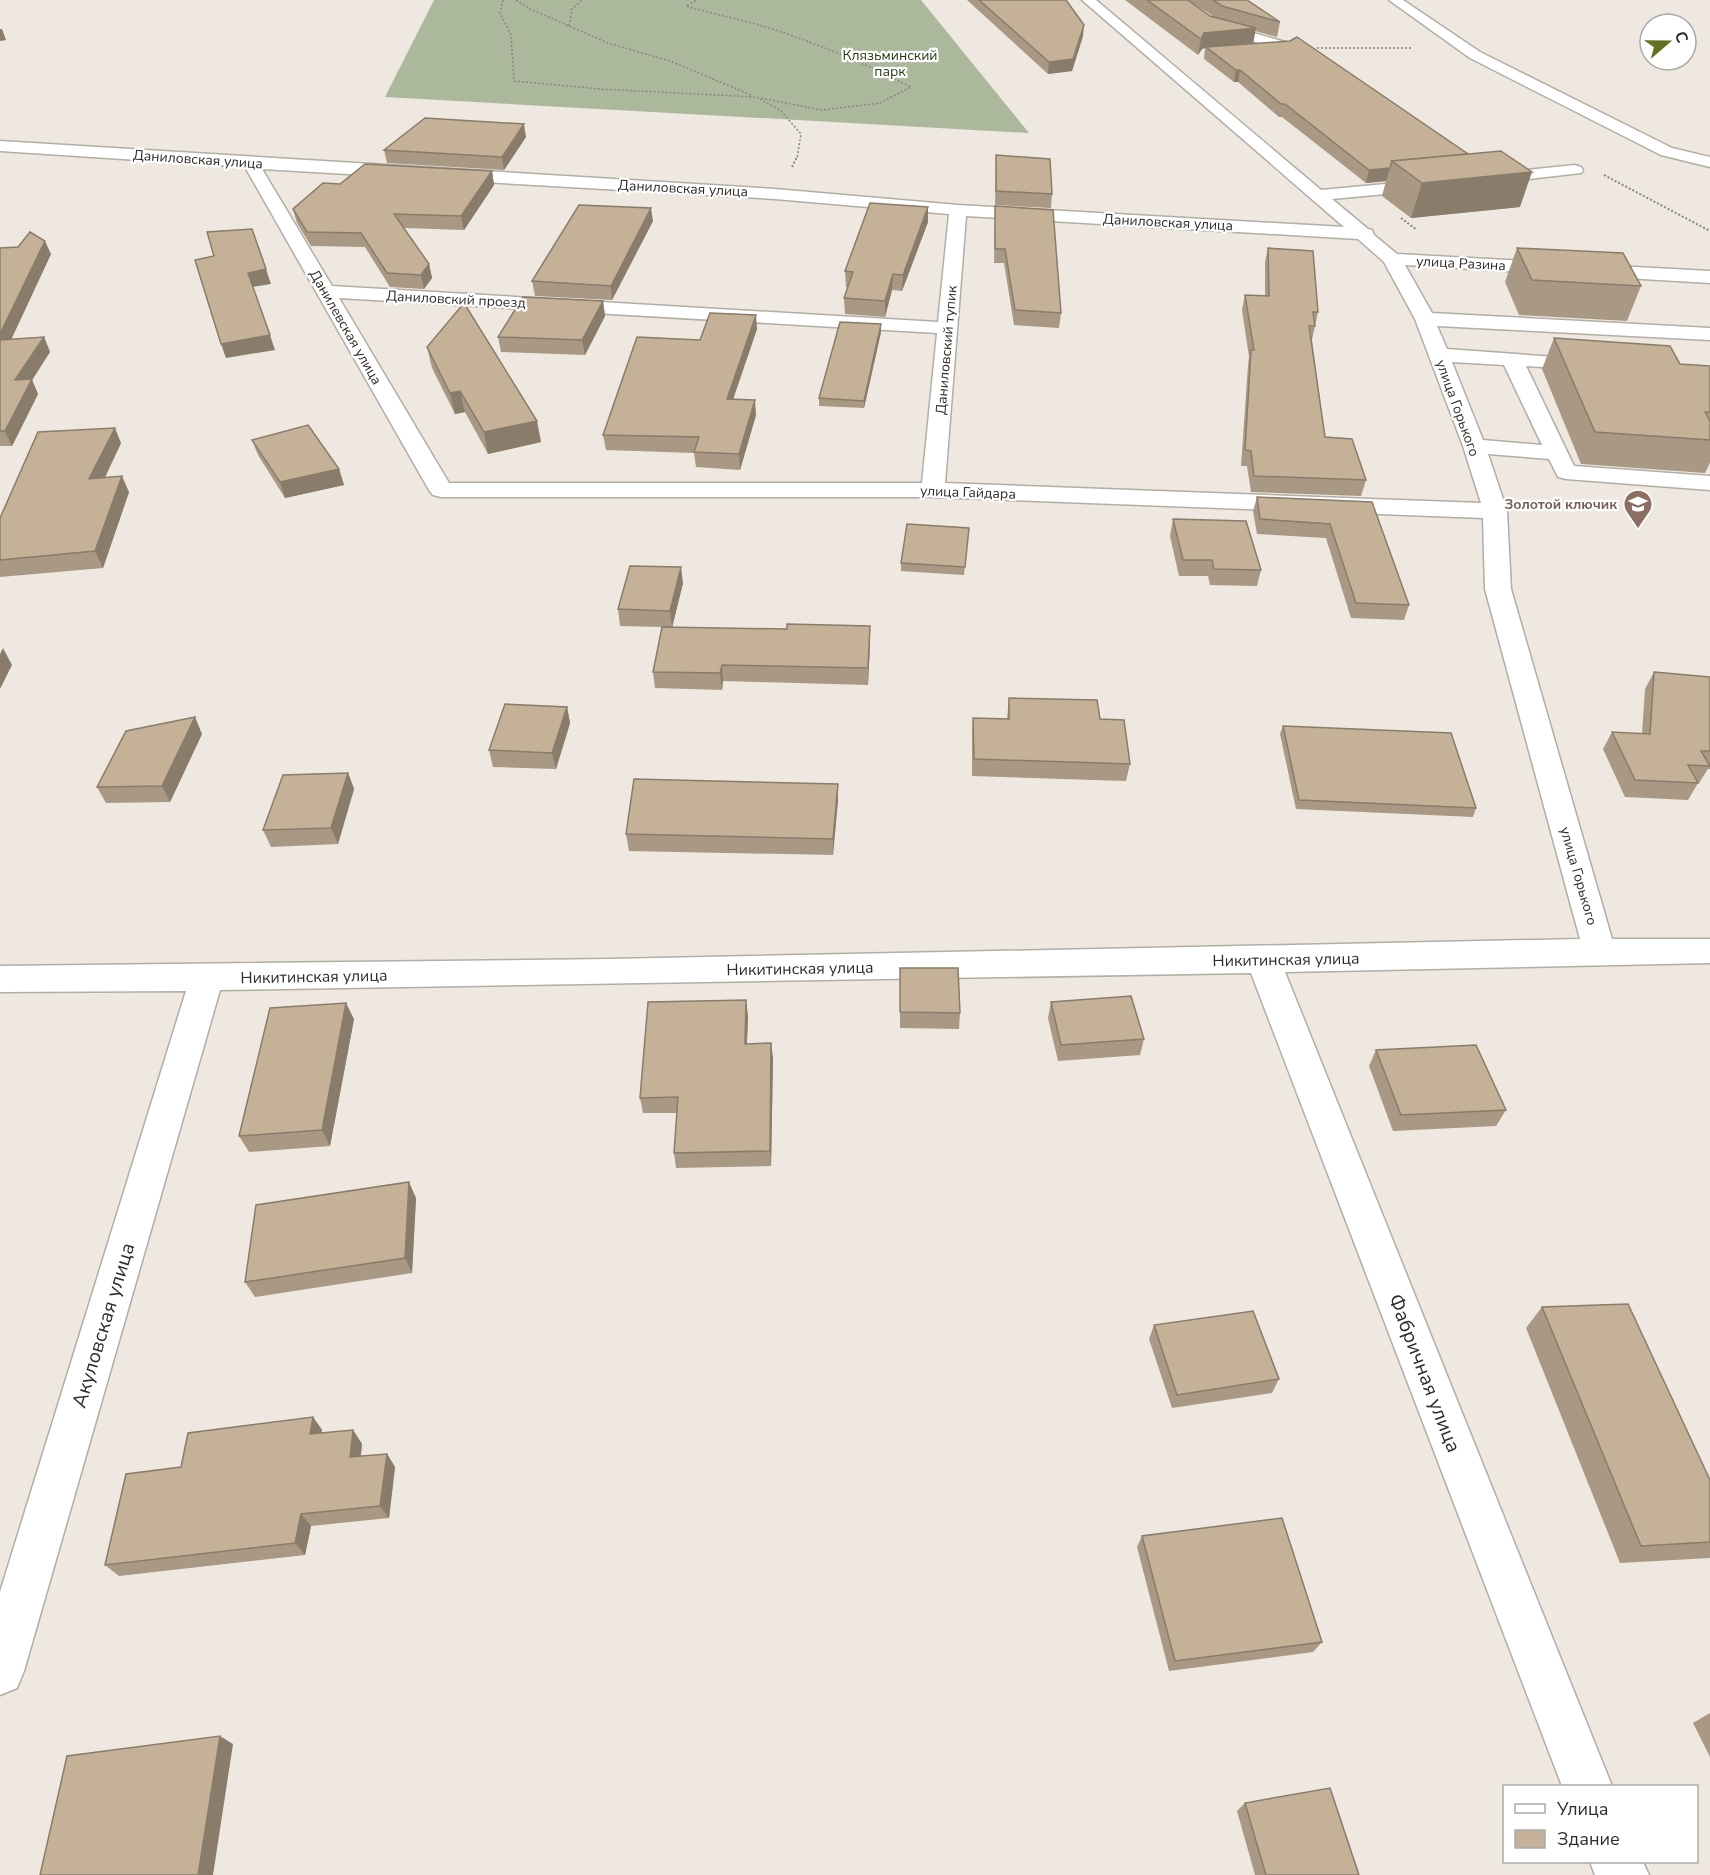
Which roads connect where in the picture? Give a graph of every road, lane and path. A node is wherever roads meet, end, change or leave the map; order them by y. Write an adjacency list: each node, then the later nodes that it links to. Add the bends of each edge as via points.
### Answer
1 (503, 0): 10 (path, via 500,13 511,34 514,81)
2 (516, 0): 8 (path)
3 (582, 0): 8 (path, via 572,9)
4 (697, 0): 10 (path, via 686,6 776,31 874,68 911,87 880,103 822,110)
5 (1088, 0): 18 (street, улица Горького)
6 (1175, 0): 9 (street, via 1214,26 1287,47)
7 (1395, 0): 12 (street, via 1475,55 1667,152)
8 (569, 26): 10 (path, via 608,43 670,61)
9 (1241, 51)
10 (755, 97): 17 (path, via 781,111 801,134 795,162)
11 (0, 146): 13 (street, Даниловская улица)
12 (1710, 162)
13 (251, 163): 17 (street, Даниловская улица); 24 (street, Данилевская улица)
14 (1575, 170): 15 (street); 20 (path, via 1592,169)
15 (1470, 180)
16 (1447, 183): 18 (street)
17 (775, 194): 19 (street, Даниловская улица)
18 (1320, 195): 21 (street, улица Горького)
19 (958, 210): 21 (street, Даниловская улица); 26 (street, Даниловский тупик)
20 (1710, 231)
21 (1366, 234): 22 (street, улица Горького)
22 (1392, 259): 23 (street, улица Разина); 25 (street, улица Горького)
23 (1710, 278)
24 (325, 291): 26 (street, Даниловский проезд); 34 (street, Данилевская улица)
25 (1425, 319): 27 (street); 28 (street, улица Горького)
26 (947, 328): 35 (street, Даниловский тупик)
27 (1710, 334)
28 (1439, 356): 29 (street); 31 (street, улица Горького)
29 (1512, 359): 30 (street); 32 (street)
30 (1605, 366)
31 (1474, 446): 32 (street); 36 (street, улица Горького)
32 (1556, 453): 33 (street, via 1566,472)
33 (1710, 483)
34 (441, 490): 35 (street, улица Гайдара)
35 (933, 490): 36 (street, улица Гайдара)
36 (1495, 511): 37 (street, улица Горького, via 1498,589)
37 (1599, 950): 38 (street, Никитинская улица); 39 (street, Никитинская улица)
38 (1710, 951)
39 (1263, 960): 40 (street, Никитинская улица); 43 (street, Фабричная улица)
40 (207, 978): 41 (street, Никитинская улица); 42 (street, Акуловская улица)
41 (0, 979)
42 (0, 1671)
43 (1587, 1785)

